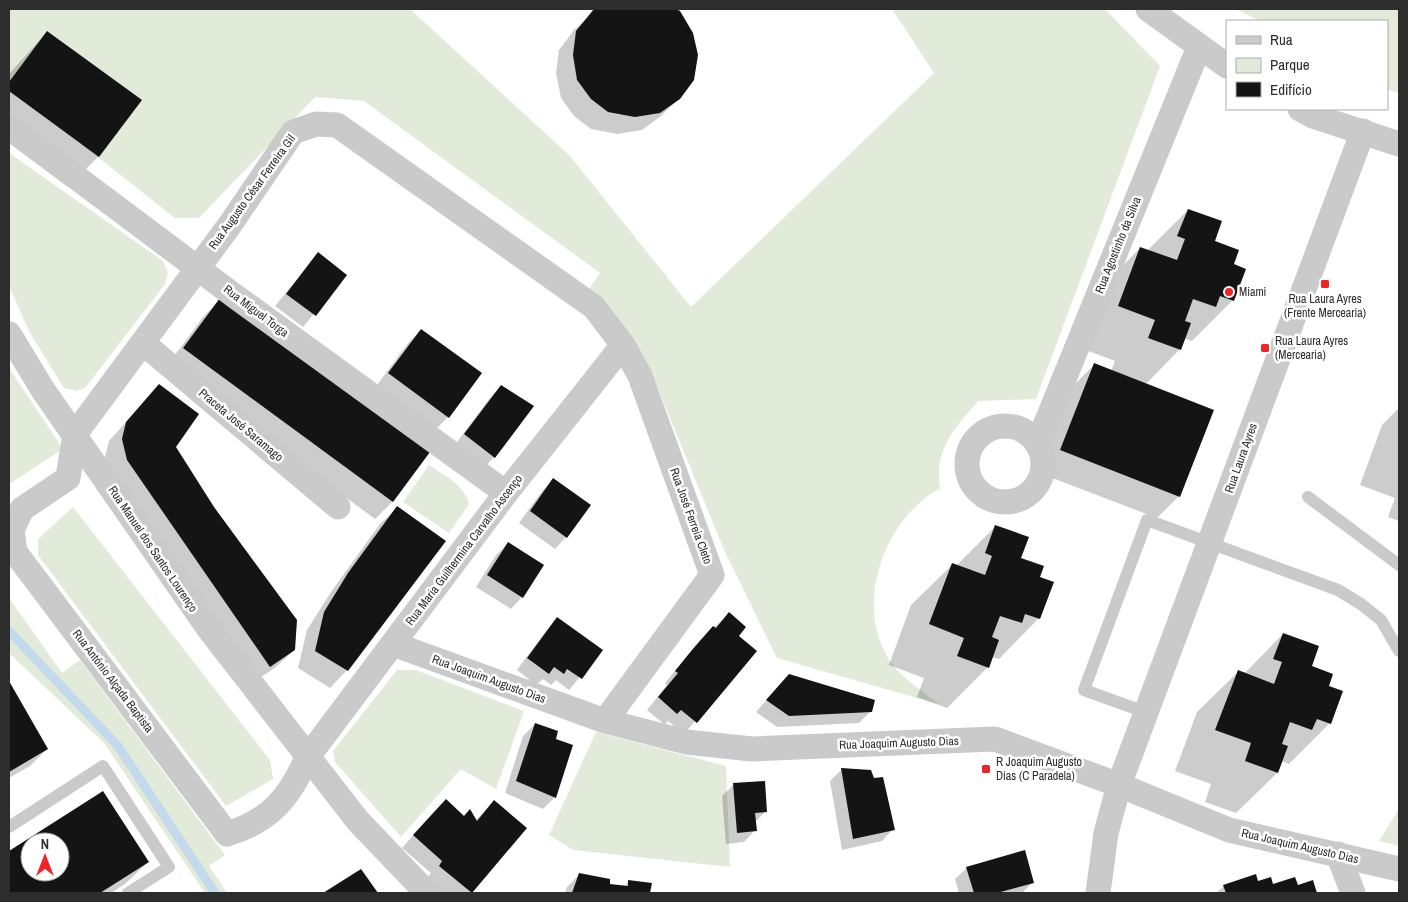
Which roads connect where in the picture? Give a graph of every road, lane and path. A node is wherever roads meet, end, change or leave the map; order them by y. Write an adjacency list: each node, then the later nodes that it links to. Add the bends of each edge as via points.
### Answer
1 (1148, 9): 2 (street)
2 (1199, 47): 3 (street); 13 (street, Rua Agostinho da Silva)
3 (1226, 65)
4 (1302, 110): 6 (street)
5 (9, 127): 8 (street, Rua Miguel Torga)
6 (1363, 131): 7 (street); 17 (street, Rua Laura Ayres)
7 (1399, 144)
8 (198, 267): 10 (street, Rua Augusto César Ferreira Gil); 11 (street, Rua Augusto César Ferreira Gil, via 294,132 316,124 337,125 594,307); 14 (street, Rua Miguel Torga)
9 (9, 334): 12 (street, Rua Manuel dos Santos Lourenço)
10 (143, 343): 12 (street, Rua Augusto César Ferreira Gil); 16 (street, Praceta José Saramago)
11 (623, 345): 14 (street, Rua Maria Guilhermina Carvalho Ascenço); 22 (street, Rua José Ferreia Cleto, via 640,376 712,575)
12 (75, 434): 23 (street, Rua Manuel dos Santos Lourenço, via 208,629); 23 (street, Rua António Alçada Baptista, via 68,478 22,509 12,530 15,552 226,834 246,828 280,805)
13 (1038, 443)
14 (506, 493): 19 (street, Rua Maria Guilhermina Carvalho Ascenço)
15 (1308, 497): 18 (lane)
16 (338, 507)
17 (1210, 542): 20 (lane, via 1338,590 1381,620); 21 (street, Rua Laura Ayres); 21 (lane, via 1147,520 1084,690)
18 (1399, 565)
19 (394, 644): 22 (street, Rua Joaquim Augusto Dias); 23 (street, Rua Maria Guilhermina Carvalho Ascenço)
20 (1399, 651)
21 (1145, 712): 24 (street, Rua Laura Ayres)
22 (605, 721): 24 (street, Rua Joaquim Augusto Dias, via 686,742 752,749 995,739)
23 (307, 758): 29 (street, Rua Manuel dos Santos Lourenço, via 358,821)
24 (1119, 785): 26 (street, Rua Joaquim Augusto Dias, via 1229,830); 30 (street, Rua Laura Ayres, via 1106,833)
25 (9, 827): 28 (lane, via 103,766 169,867)
26 (1338, 854): 27 (street, Rua Joaquim Augusto Dias); 31 (street)
27 (1399, 869)
28 (128, 893)
29 (427, 893)
30 (1098, 893)
31 (1353, 893)

